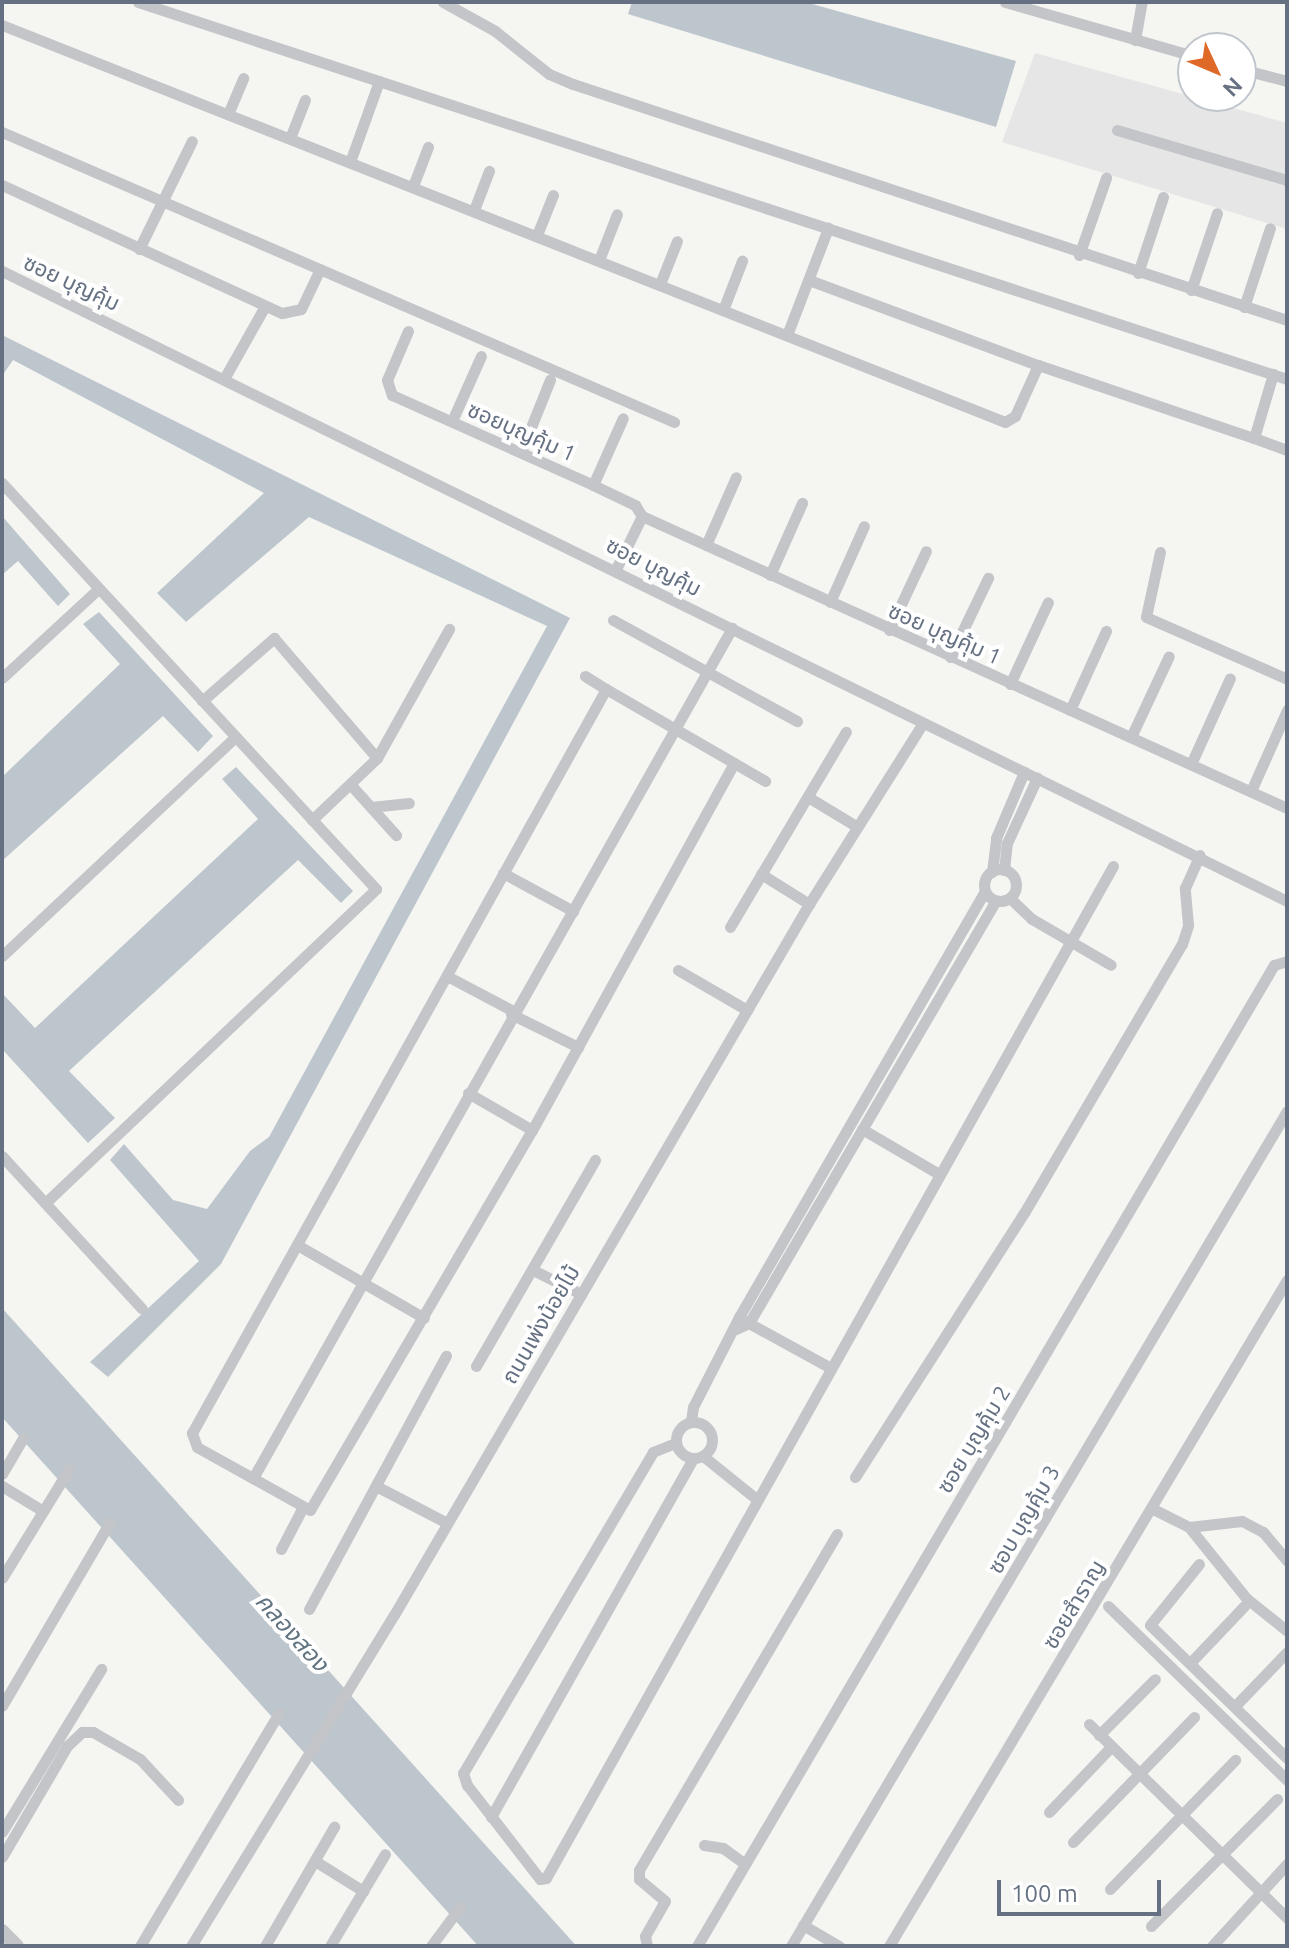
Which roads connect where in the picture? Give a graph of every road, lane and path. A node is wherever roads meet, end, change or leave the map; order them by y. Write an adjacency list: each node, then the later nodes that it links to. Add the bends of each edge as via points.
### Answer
1 (138, 2): 10 (street)
2 (443, 2): 36 (street, via 495,31 549,74 573,84)
3 (1142, 2): 6 (street)
4 (1013, 3): 6 (street)
5 (2, 25): 13 (street)
6 (1135, 40): 7 (street)
7 (1177, 52)
8 (1257, 73): 11 (street)
9 (243, 78): 13 (street)
10 (379, 81): 19 (street); 31 (street)
11 (1287, 81)
12 (305, 100): 16 (street)
13 (228, 114): 16 (street)
14 (1117, 130): 22 (street)
15 (2, 132): 27 (street)
16 (290, 138): 19 (street)
17 (192, 141): 27 (street)
18 (428, 147): 24 (street)
19 (350, 162): 24 (street)
20 (489, 171): 28 (street)
21 (1106, 178): 36 (street)
22 (1287, 180)
23 (2, 185): 35 (street)
24 (413, 186): 28 (street)
25 (553, 195): 33 (street)
26 (1163, 197): 41 (street)
27 (161, 199): 35 (street); 39 (street)
28 (474, 210): 33 (street)
29 (1217, 213): 44 (street)
30 (617, 214): 37 (street)
31 (828, 228): 42 (street); 53 (street)
32 (1270, 228): 46 (street)
33 (537, 235): 37 (street)
34 (677, 241): 43 (street)
35 (139, 249): 45 (street)
36 (1079, 255): 41 (street)
37 (599, 260): 43 (street)
38 (742, 261): 47 (street)
39 (320, 269): 45 (street, via 295,313); 59 (street)
40 (2, 271): 54 (street, ซอย บุญคุ้ม)
41 (1138, 273): 44 (street)
42 (809, 280): 50 (street); 52 (street)
43 (660, 284): 47 (street)
44 (1191, 290): 46 (street)
45 (265, 306): 54 (street)
46 (1244, 307): 48 (street)
47 (723, 310): 50 (street)
48 (1287, 320)
49 (408, 331): 58 (street, ซอยบุญคุ้ม 1, via 387,380 392,395)
50 (787, 335): 52 (street, via 1005,422 1015,416)
51 (481, 356): 58 (street)
52 (1038, 365): 60 (street)
53 (1273, 374): 55 (street); 60 (street)
54 (225, 377): 72 (street, ซอย บุญคุ้ม)
55 (1287, 379)
56 (550, 380): 62 (street)
57 (623, 418): 65 (street)
58 (452, 421): 62 (street, ซอยบุญคุ้ม 1)
59 (674, 422)
60 (1254, 438): 61 (street)
61 (1287, 450)
62 (521, 452): 65 (street, ซอยบุญคุ้ม 1)
63 (736, 477): 69 (street)
64 (2, 483): 75 (street)
65 (593, 485): 67 (street, ซอยบุญคุ้ม 1)
66 (802, 503): 73 (street)
67 (638, 511): 69 (street, ซอย บุญคุ้ม 1); 72 (street)
68 (864, 526): 76 (street)
69 (706, 545): 73 (street, ซอย บุญคุ้ม 1)
70 (926, 551): 81 (street)
71 (1160, 552): 89 (street, via 1146,617)
72 (616, 569): 79 (street, ซอย บุญคุ้ม)
73 (770, 575): 76 (street, ซอย บุญคุ้ม 1)
74 (988, 578): 84 (street)
75 (98, 589): 87 (street); 92 (street)
76 (830, 602): 81 (street, ซอย บุญคุ้ม 1)
77 (1048, 602): 90 (street)
78 (613, 620): 85 (street)
79 (732, 628): 85 (street); 96 (street, ซอย บุญคุ้ม)
80 (449, 629): 101 (street)
81 (889, 630): 84 (street, ซอย บุญคุ้ม 1)
82 (1106, 631): 93 (street)
83 (1169, 656): 100 (street)
84 (950, 657): 90 (street, ซอย บุญคุ้ม 1)
85 (709, 672): 95 (street); 97 (street)
86 (585, 676): 91 (street)
87 (2, 678)
88 (1230, 678): 103 (street)
89 (1287, 679)
90 (1010, 684): 93 (street, ซอย บุญคุ้ม 1)
91 (606, 689): 97 (street); 119 (street)
92 (202, 701): 99 (street); 101 (street, via 274,638)
93 (1070, 710): 100 (street, ซอย บุญคุ้ม 1)
94 (1287, 710): 108 (street)
95 (797, 721)
96 (923, 723): 104 (street, ซอย บุญคุ้ม); 114 (street, ถนนเพ่งน้อยไม้)
97 (676, 729): 102 (street); 126 (street)
98 (846, 732): 109 (street)
99 (235, 737): 113 (street); 129 (street)
100 (1131, 737): 103 (street, ซอย บุญคุ้ม 1)
101 (377, 758): 107 (street)
102 (734, 763): 106 (street); 136 (street)
103 (1191, 764): 108 (street, ซอย บุญคุ้ม 1)
104 (1024, 772): 105 (street, ซอย บุญคุ้ม); 118 (street, via 996,838)
105 (1037, 778): 116 (street, ซอย บุญคุ้ม); 118 (street)
106 (765, 781)
107 (350, 784): 111 (street); 113 (street)
108 (1251, 791): 112 (street, ซอย บุญคุ้ม 1)
109 (808, 797): 114 (street); 120 (street)
110 (409, 803): 111 (street)
111 (371, 807): 115 (street)
112 (1287, 808)
113 (312, 820): 144 (street, via 375,886 375,893)
114 (856, 826): 125 (street, ถนนเพ่งน้อยไม้)
115 (396, 835)
116 (1200, 855): 124 (street, ซอย บุญคุ้ม); 162 (street, via 1185,888 1188,925 1182,944 1024,1213)
117 (1113, 866): 128 (street)
118 (998, 871): 121 (street); 122 (street, via 1016,885)
119 (503, 873): 126 (street); 133 (street)
120 (761, 874): 125 (street); 127 (street)
121 (985, 891): 123 (street); 152 (street)
122 (1010, 898): 123 (street); 128 (street)
123 (996, 901): 139 (street)
124 (1287, 901)
125 (809, 904): 134 (street, ถนนเพ่งน้อยไม้)
126 (573, 911): 135 (street)
127 (730, 927)
128 (1070, 942): 131 (street); 143 (street)
129 (2, 956)
130 (1287, 961): 210 (street, ซอย บุญคุ้ม 2, via 1274,965)
131 (1111, 965)
132 (678, 970): 134 (street)
133 (447, 976): 135 (street); 145 (street)
134 (747, 1010): 149 (street, ถนนเพ่งน้อยไม้)
135 (512, 1013): 136 (street); 137 (street)
136 (578, 1047): 140 (street)
137 (468, 1093): 140 (street); 147 (street)
138 (1287, 1111): 217 (street, ซอบ บุญคุ้ม 3)
139 (862, 1129): 143 (street); 152 (street)
140 (532, 1130): 151 (street)
141 (2, 1156): 144 (street)
142 (595, 1160): 146 (street)
143 (939, 1174): 155 (street)
144 (45, 1203): 150 (street)
145 (299, 1246): 147 (street); 163 (street, via 192,1433 197,1447)
146 (533, 1270): 149 (street); 154 (street)
147 (361, 1284): 151 (street); 163 (street)
148 (1285, 1289): 168 (street, ซอยสำราญ)
149 (581, 1294): 171 (street, ถนนเพ่งน้อยไม้)
150 (142, 1309)
151 (424, 1318): 167 (street, via 317,1506 313,1511)
152 (741, 1323): 155 (street); 156 (street, via 693,1407)
153 (446, 1356): 165 (street)
154 (476, 1366)
155 (829, 1367): 166 (street)
156 (691, 1421): 158 (street, via 680,1427); 159 (street, via 710,1432 711,1446)
157 (23, 1438): 161 (street)
158 (675, 1443): 159 (street, via 683,1455); 201 (street, via 653,1452 463,1773)
159 (698, 1457): 166 (street); 201 (street)
160 (69, 1469): 169 (street)
161 (2, 1474)
162 (855, 1477)
163 (253, 1478): 167 (street)
164 (2, 1486): 169 (street)
165 (376, 1486): 171 (street); 180 (street)
166 (755, 1498): 201 (street, via 546,1878 537,1877)
167 (303, 1507): 174 (street)
168 (1153, 1509): 172 (street); 230 (street, ซอยสำราญ)
169 (43, 1511): 177 (street)
170 (110, 1522): 186 (street)
171 (447, 1523): 222 (street, ถนนเพ่งน้อยไม้)
172 (1189, 1527): 175 (street, via 1242,1521 1263,1532); 181 (street, via 1246,1598)
173 (837, 1534): 226 (street, via 639,1870 639,1879 665,1901 645,1936)
174 (281, 1549)
175 (1287, 1561)
176 (1199, 1564): 183 (street, via 1149,1620)
177 (2, 1578)
178 (1108, 1606): 196 (street)
179 (1244, 1606): 183 (street)
180 (309, 1609)
181 (1287, 1630)
182 (1287, 1652): 187 (street)
183 (1190, 1663): 187 (street)
184 (101, 1669): 203 (street)
185 (1155, 1679): 191 (street)
186 (2, 1706)
187 (1235, 1706): 193 (street)
188 (279, 1713): 221 (street)
189 (1194, 1717): 195 (street)
190 (1089, 1724): 191 (street)
191 (1099, 1735): 192 (street)
192 (1111, 1747): 195 (street); 199 (street)
193 (1286, 1755)
194 (1235, 1760): 200 (street)
195 (1139, 1774): 200 (street); 204 (street)
196 (1287, 1780)
197 (1277, 1799): 207 (street)
198 (178, 1800): 208 (street, via 140,1759 93,1732 82,1732 67,1746)
199 (1049, 1812)
200 (1179, 1814): 207 (street); 212 (street)
201 (491, 1817)
202 (334, 1827): 209 (street)
203 (2, 1832)
204 (1073, 1842)
205 (704, 1845): 210 (street, via 723,1848)
206 (385, 1854): 213 (street)
207 (1221, 1855): 214 (street); 218 (street)
208 (2, 1857)
209 (315, 1861): 213 (street); 223 (street)
210 (745, 1864): 227 (street, ซอย บุญคุ้ม 2)
211 (1287, 1864): 214 (street)
212 (1110, 1889)
213 (363, 1891): 224 (street)
214 (1261, 1894): 216 (street); 231 (street)
215 (460, 1907): 225 (street)
216 (1287, 1918)
217 (803, 1925): 228 (street, ซอบ บุญคุ้ม 3); 229 (street)
218 (1151, 1926)
219 (2, 1931): 220 (street)
220 (17, 1946)
221 (140, 1946)
222 (191, 1946)
223 (265, 1946)
224 (330, 1946)
225 (431, 1946)
226 (647, 1946)
227 (697, 1946)
228 (791, 1946)
229 (839, 1946)
230 (889, 1946)
231 (1212, 1946)

